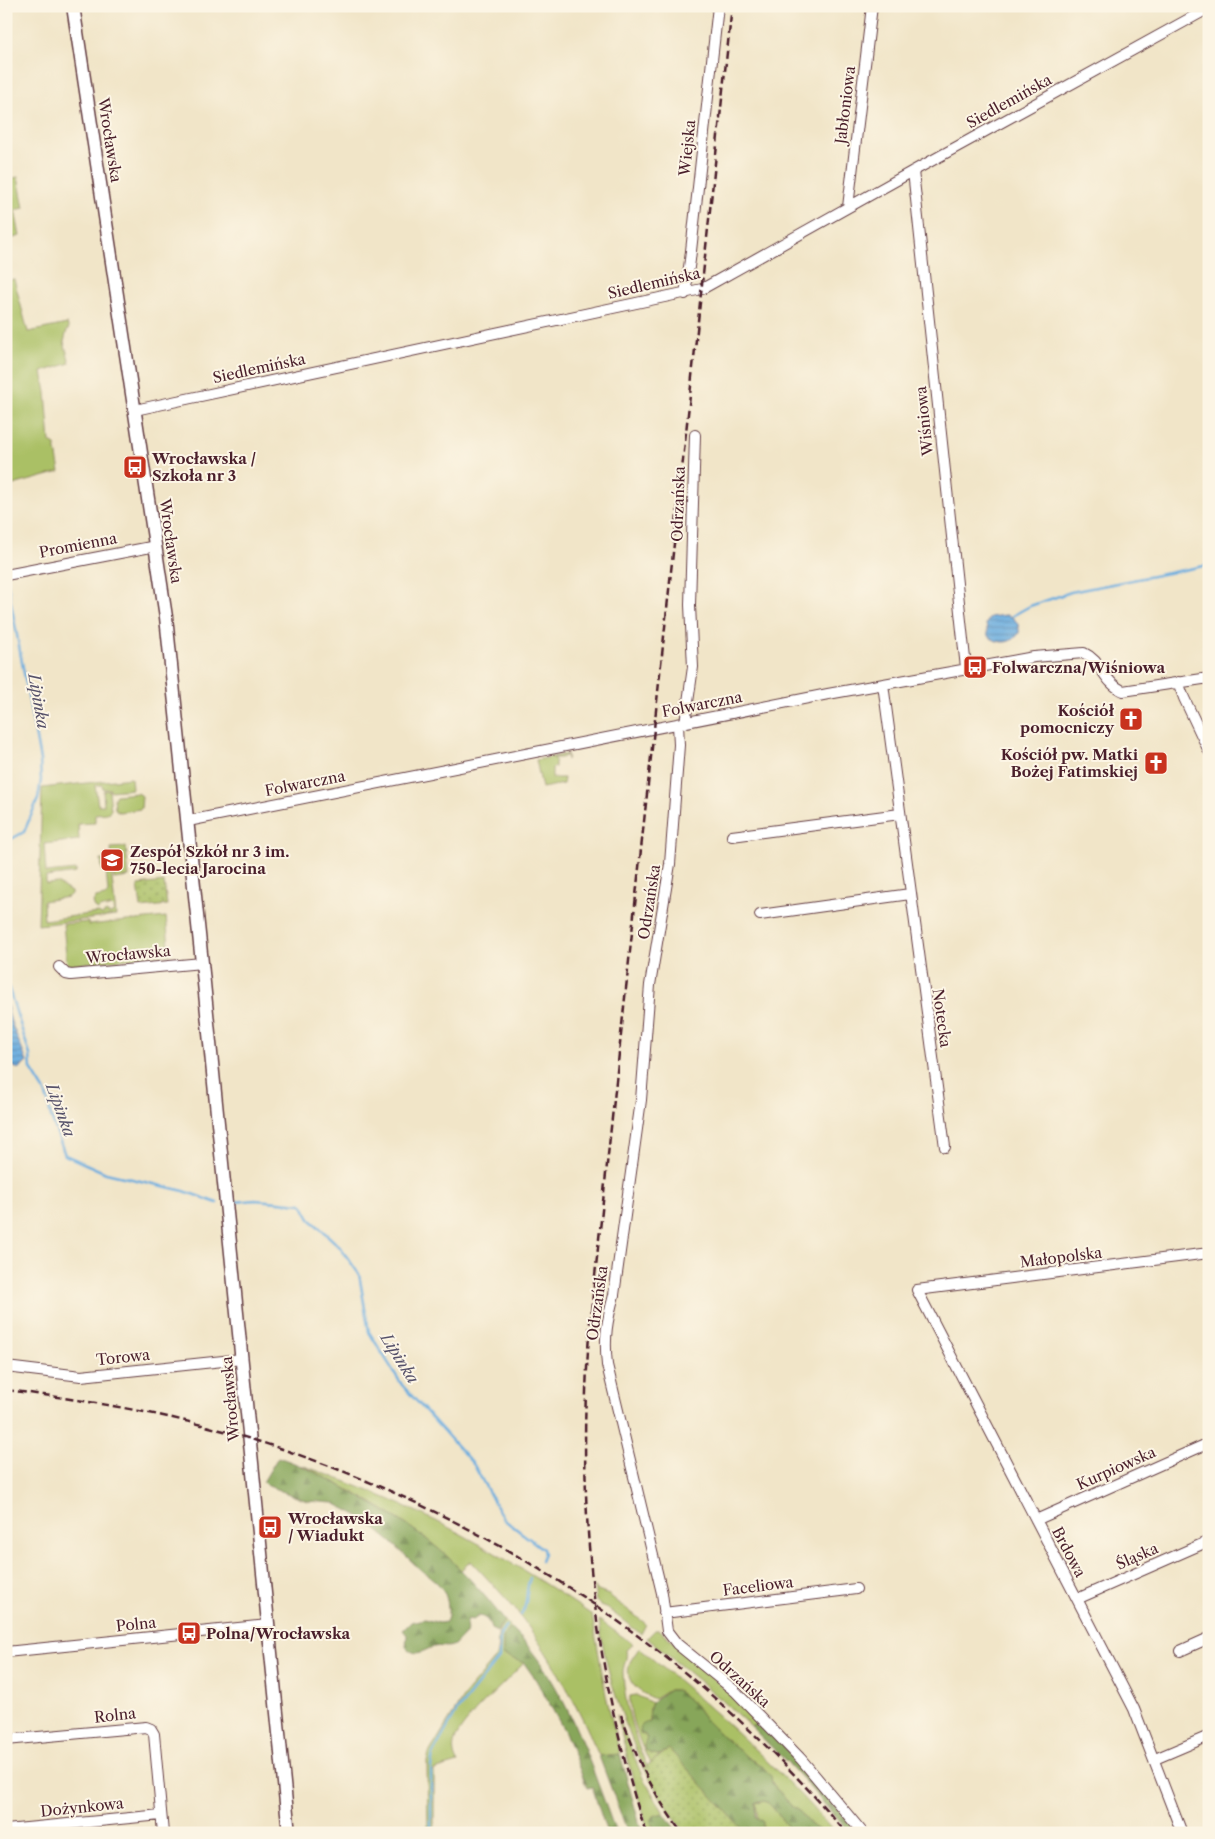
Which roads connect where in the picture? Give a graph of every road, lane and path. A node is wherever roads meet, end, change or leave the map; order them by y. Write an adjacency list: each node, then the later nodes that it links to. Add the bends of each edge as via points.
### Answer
1 (73, 6): 8 (main road, Wrocławska)
2 (718, 6): 7 (street, Wiejska)
3 (872, 6): 6 (street, Jabłoniowa)
4 (1209, 8): 5 (street, Siedlemińska)
5 (913, 171): 6 (street, Siedlemińska); 12 (street, Wiśniowa)
6 (848, 207): 7 (street, Siedlemińska, via 710,286)
7 (684, 294): 8 (street, Siedlemińska)
8 (135, 410): 10 (main road, Wrocławska)
9 (695, 435): 16 (street, Odrzańska, via 690,605 693,667)
10 (156, 546): 11 (street, Promienna); 19 (main road, Wrocławska)
11 (6, 575)
12 (966, 668): 14 (street, Folwarczna, via 1034,656 1078,653 1091,656 1107,680 1123,691); 15 (street, Folwarczna)
13 (1209, 678): 14 (street, Folwarczna)
14 (1178, 682): 17 (street)
15 (883, 684): 16 (street, Folwarczna); 18 (street, Notecka)
16 (682, 723): 19 (street, Folwarczna); 35 (street, Odrzańska, via 670,864 650,985 641,1100 605,1344 607,1365 662,1593)
17 (1209, 751)
18 (900, 814): 20 (street); 21 (street, Notecka)
19 (188, 821): 23 (main road, Wrocławska)
20 (732, 836)
21 (910, 894): 22 (street); 25 (street, Notecka)
22 (760, 915)
23 (202, 963): 24 (street, Wrocławska, via 70,975); 28 (main road, Wrocławska)
24 (59, 967)
25 (945, 1147)
26 (1209, 1253): 27 (street, Małopolska)
27 (917, 1290): 31 (street, Brdowa)
28 (242, 1359): 29 (street, Torowa, via 81,1376); 36 (main road, Wrocławska)
29 (6, 1367)
30 (1209, 1443): 31 (street, Kurpiowska)
31 (1036, 1520): 34 (street, Brdowa)
32 (1209, 1541): 34 (street, Śląska)
33 (856, 1589): 35 (street, Faceliowa)
34 (1077, 1599): 42 (street, Brdowa, via 1134,1708)
35 (664, 1613): 47 (street, Odrzańska, via 667,1631 677,1644 735,1691 801,1759)
36 (268, 1625): 39 (street, Polna); 46 (main road, Wrocławska)
37 (1209, 1638): 38 (street)
38 (1180, 1651)
39 (6, 1652)
40 (1209, 1736): 42 (street)
41 (6, 1740): 43 (street, Rolna, via 146,1726 154,1734)
42 (1155, 1759): 48 (street, Brdowa)
43 (161, 1815): 44 (street, Dożynkowa); 45 (street, Rolna)
44 (6, 1830)
45 (163, 1833)
46 (289, 1833)
47 (863, 1833)
48 (1182, 1833)

